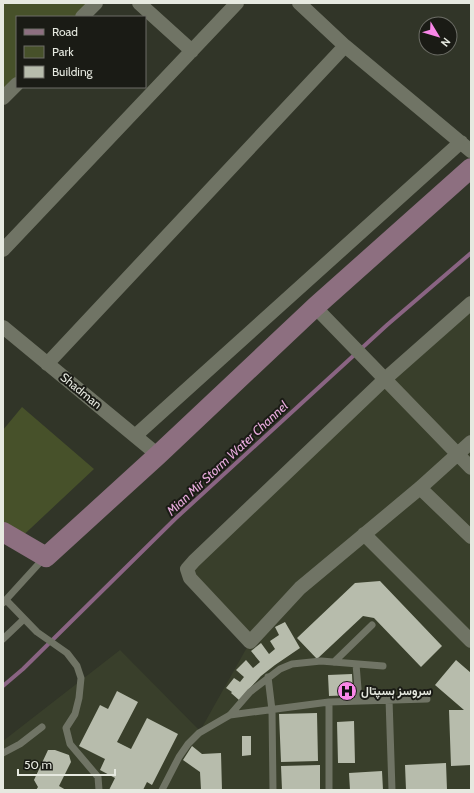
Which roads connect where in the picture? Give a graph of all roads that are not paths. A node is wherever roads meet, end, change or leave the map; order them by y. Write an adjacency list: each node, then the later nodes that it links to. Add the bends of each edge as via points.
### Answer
1 (96, 3): 5 (street)
2 (139, 3): 7 (street)
3 (238, 3): 7 (street)
4 (299, 3): 6 (street)
5 (83, 16)
6 (345, 46): 10 (street); 16 (street)
7 (192, 51): 12 (street)
8 (16, 85): 9 (street)
9 (3, 98)
10 (466, 146): 18 (street)
11 (471, 168): 14 (street)
12 (3, 250)
13 (471, 303): 17 (street)
14 (315, 307): 17 (street); 20 (street)
15 (3, 328): 16 (street, Shadman)
16 (47, 364): 18 (street, Shadman)
17 (381, 375): 21 (street); 25 (street, via 187,569 190,578 250,642 300,588)
18 (136, 436): 20 (street, Shadman)
19 (471, 442): 21 (street)
20 (158, 455): 27 (street)
21 (457, 455): 22 (street); 23 (street)
22 (471, 468)
23 (420, 488): 25 (street); 26 (street)
24 (3, 532): 27 (street)
25 (364, 534): 32 (street)
26 (471, 537)
27 (46, 557): 28 (lane)
28 (4, 602): 29 (lane)
29 (24, 619): 31 (lane); 45 (lane, via 66,653 77,666 81,678 79,698 66,728 70,744 98,777)
30 (372, 625): 33 (lane)
31 (3, 639)
32 (471, 641)
33 (334, 662): 34 (lane); 36 (lane, via 292,664)
34 (356, 664): 35 (lane); 39 (lane)
35 (383, 666)
36 (268, 677): 41 (lane); 42 (lane, via 250,692)
37 (388, 699): 38 (lane); 39 (lane); 49 (lane)
38 (427, 699)
39 (359, 701): 40 (lane)
40 (329, 702): 41 (lane); 48 (lane)
41 (272, 710): 42 (lane); 47 (lane)
42 (230, 715): 46 (lane, via 199,733 188,744)
43 (42, 727): 44 (lane)
44 (3, 754)
45 (99, 790)
46 (162, 790)
47 (273, 790)
48 (329, 790)
49 (392, 790)

